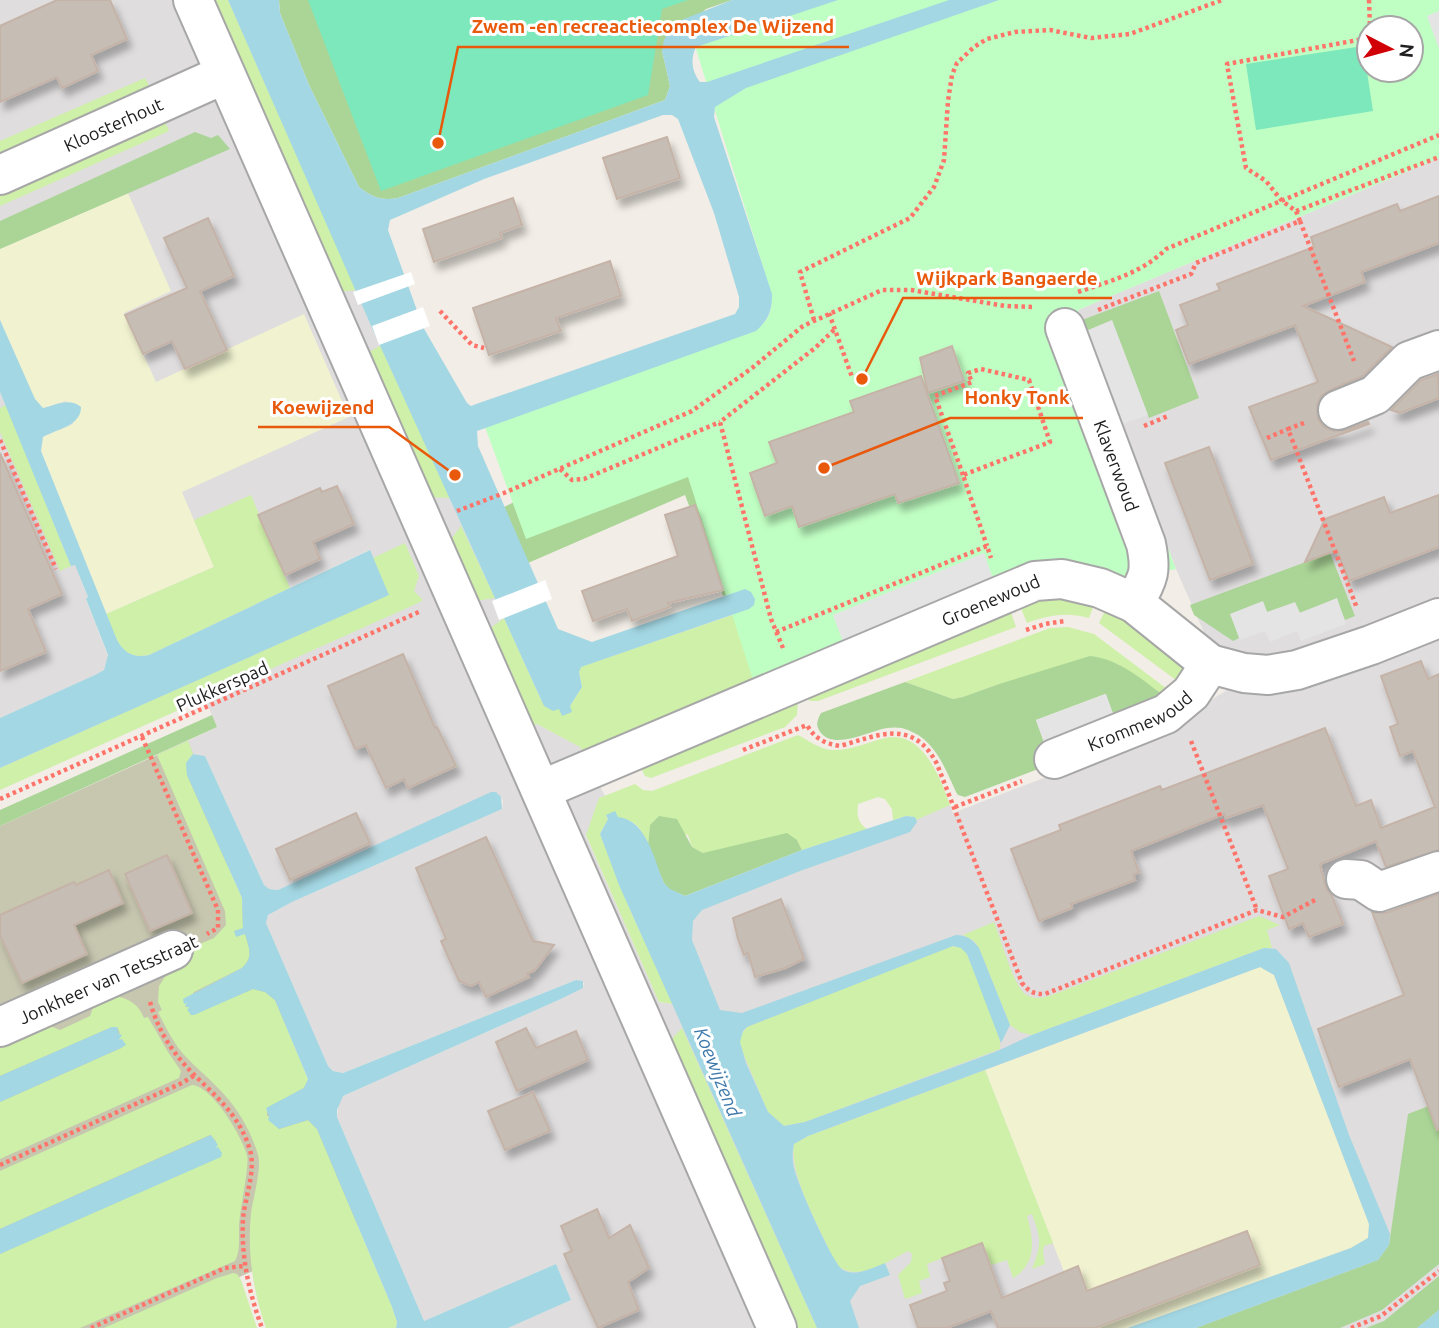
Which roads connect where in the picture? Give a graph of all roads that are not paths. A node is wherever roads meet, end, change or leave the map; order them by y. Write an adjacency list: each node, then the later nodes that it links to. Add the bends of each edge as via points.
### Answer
1 (193, 0): 2 (street)
2 (225, 74): 3 (street, Kloosterhout); 11 (street)
3 (0, 175)
4 (1064, 311): 7 (street, Klaverwoud, via 1146,544 1149,576)
5 (1439, 350): 6 (street, via 1409,361 1375,395)
6 (1353, 404)
7 (1134, 603): 9 (street, Groenewoud); 11 (street, Groenewoud, via 1062,579 1035,581)
8 (1439, 618): 9 (street, Groenewoud, via 1297,670 1268,675)
9 (1210, 664): 10 (street, Krommewoud, via 1191,693 1166,714)
10 (1054, 759)
11 (541, 790): 16 (street)
12 (1439, 871): 13 (street, via 1379,892 1361,880)
13 (1346, 879)
14 (173, 950): 15 (street, Jonkheer van Tetsstraat)
15 (0, 1027)
16 (778, 1328)

